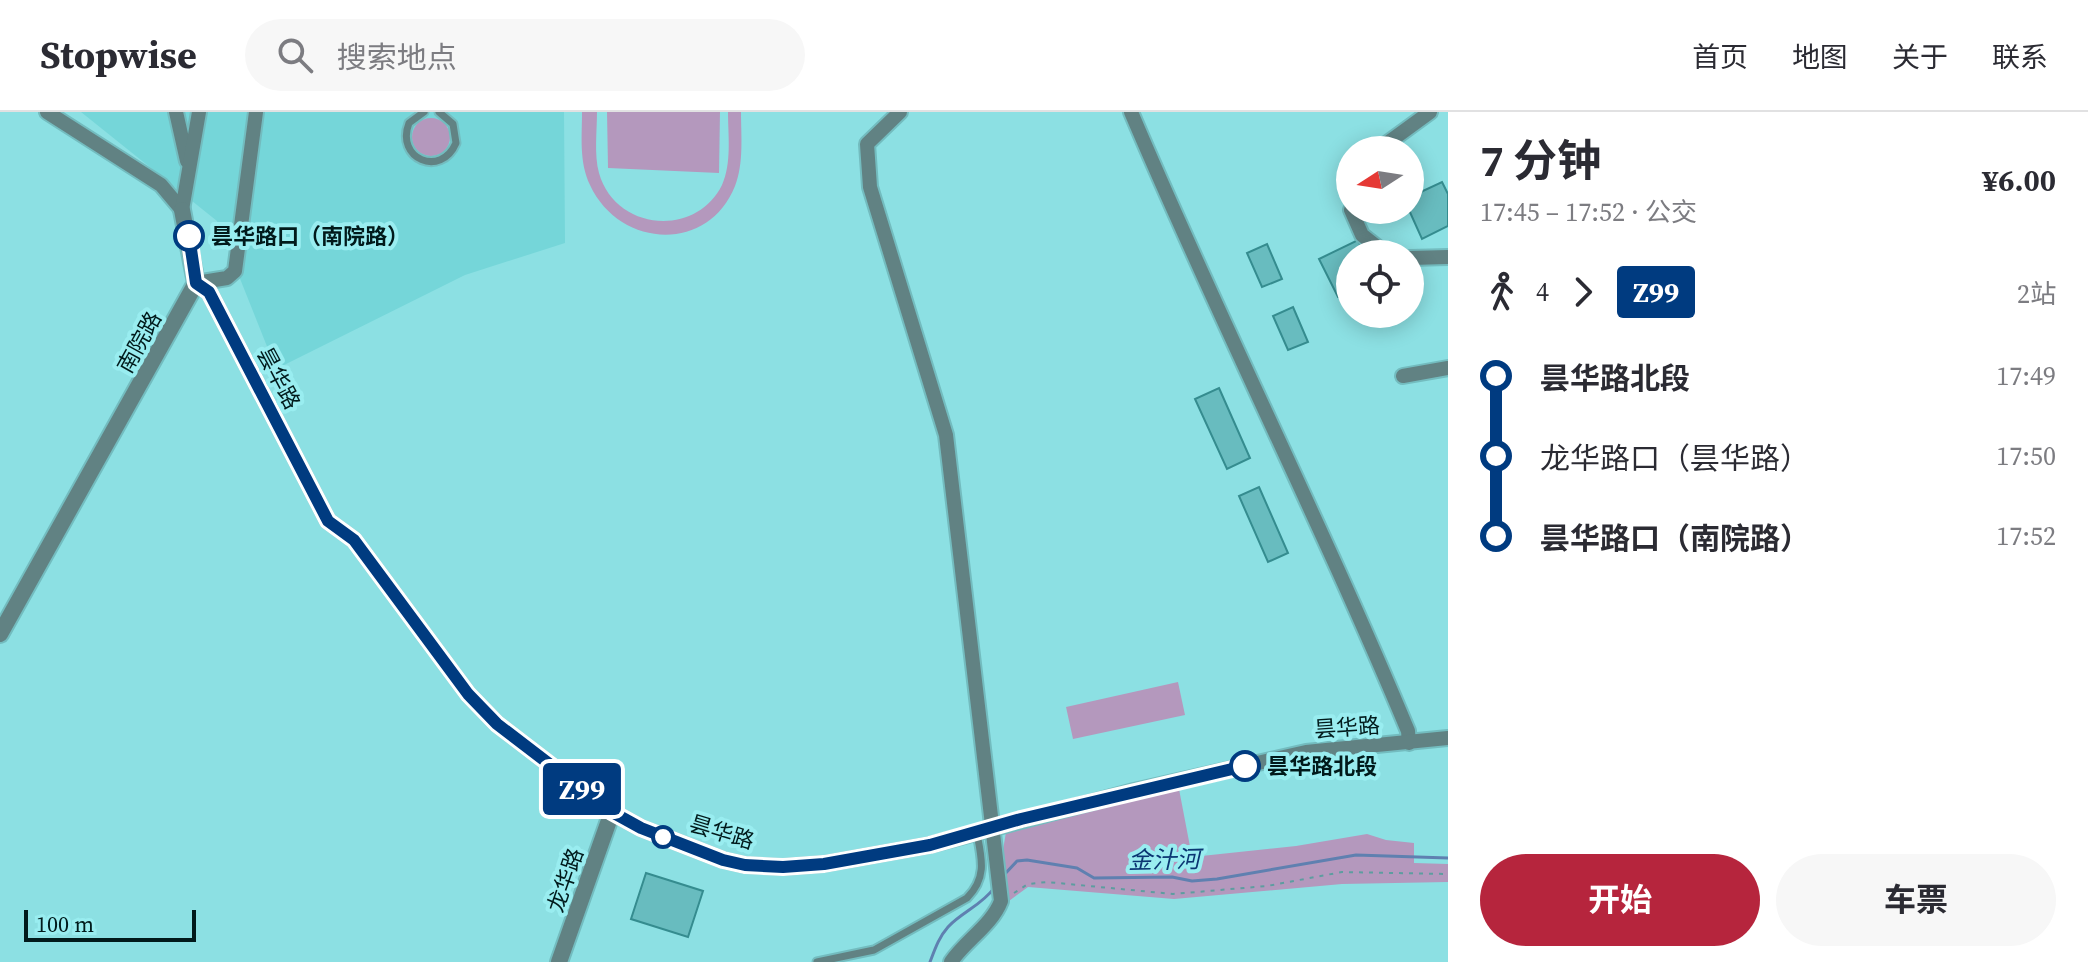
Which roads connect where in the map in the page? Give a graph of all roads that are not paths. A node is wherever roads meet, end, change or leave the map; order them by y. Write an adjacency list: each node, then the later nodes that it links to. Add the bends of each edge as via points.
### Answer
1 (47, 112): 12 (street, via 161,185)
2 (176, 112): 11 (street)
3 (199, 112): 11 (street)
4 (256, 112): 17 (street, via 235,271 227,278)
5 (424, 112): 6 (lane, via 409,123 407,143 419,158 431,162 449,154 457,137 450,118)
6 (439, 112)
7 (900, 112): 24 (street, via 867,144 870,187 946,435)
8 (1131, 112): 22 (street, via 1355,604)
9 (1430, 112): 10 (street)
10 (1397, 136)
11 (190, 173): 12 (street)
12 (182, 210): 17 (street)
13 (1357, 224): 14 (street)
14 (1368, 240)
15 (1448, 257): 16 (street)
16 (1424, 258)
17 (196, 283): 20 (street, 南院路); 23 (street, 昙华路, via 209,292 328,521 354,540 468,694 497,724)
18 (1448, 368): 19 (street)
19 (1403, 376)
20 (0, 634)
21 (1448, 738): 22 (street, 昙华路)
22 (1409, 743): 24 (street, 昙华路, via 1306,752)
23 (612, 812): 25 (street, 昙华路, via 641,828 745,865 824,864); 26 (street, 龙华路)
24 (993, 827): 25 (street, 昙华路); 28 (street, via 1001,901)
25 (976, 832): 27 (lane, via 983,869 967,898 893,942)
26 (559, 962)
27 (817, 962)
28 (951, 962)

